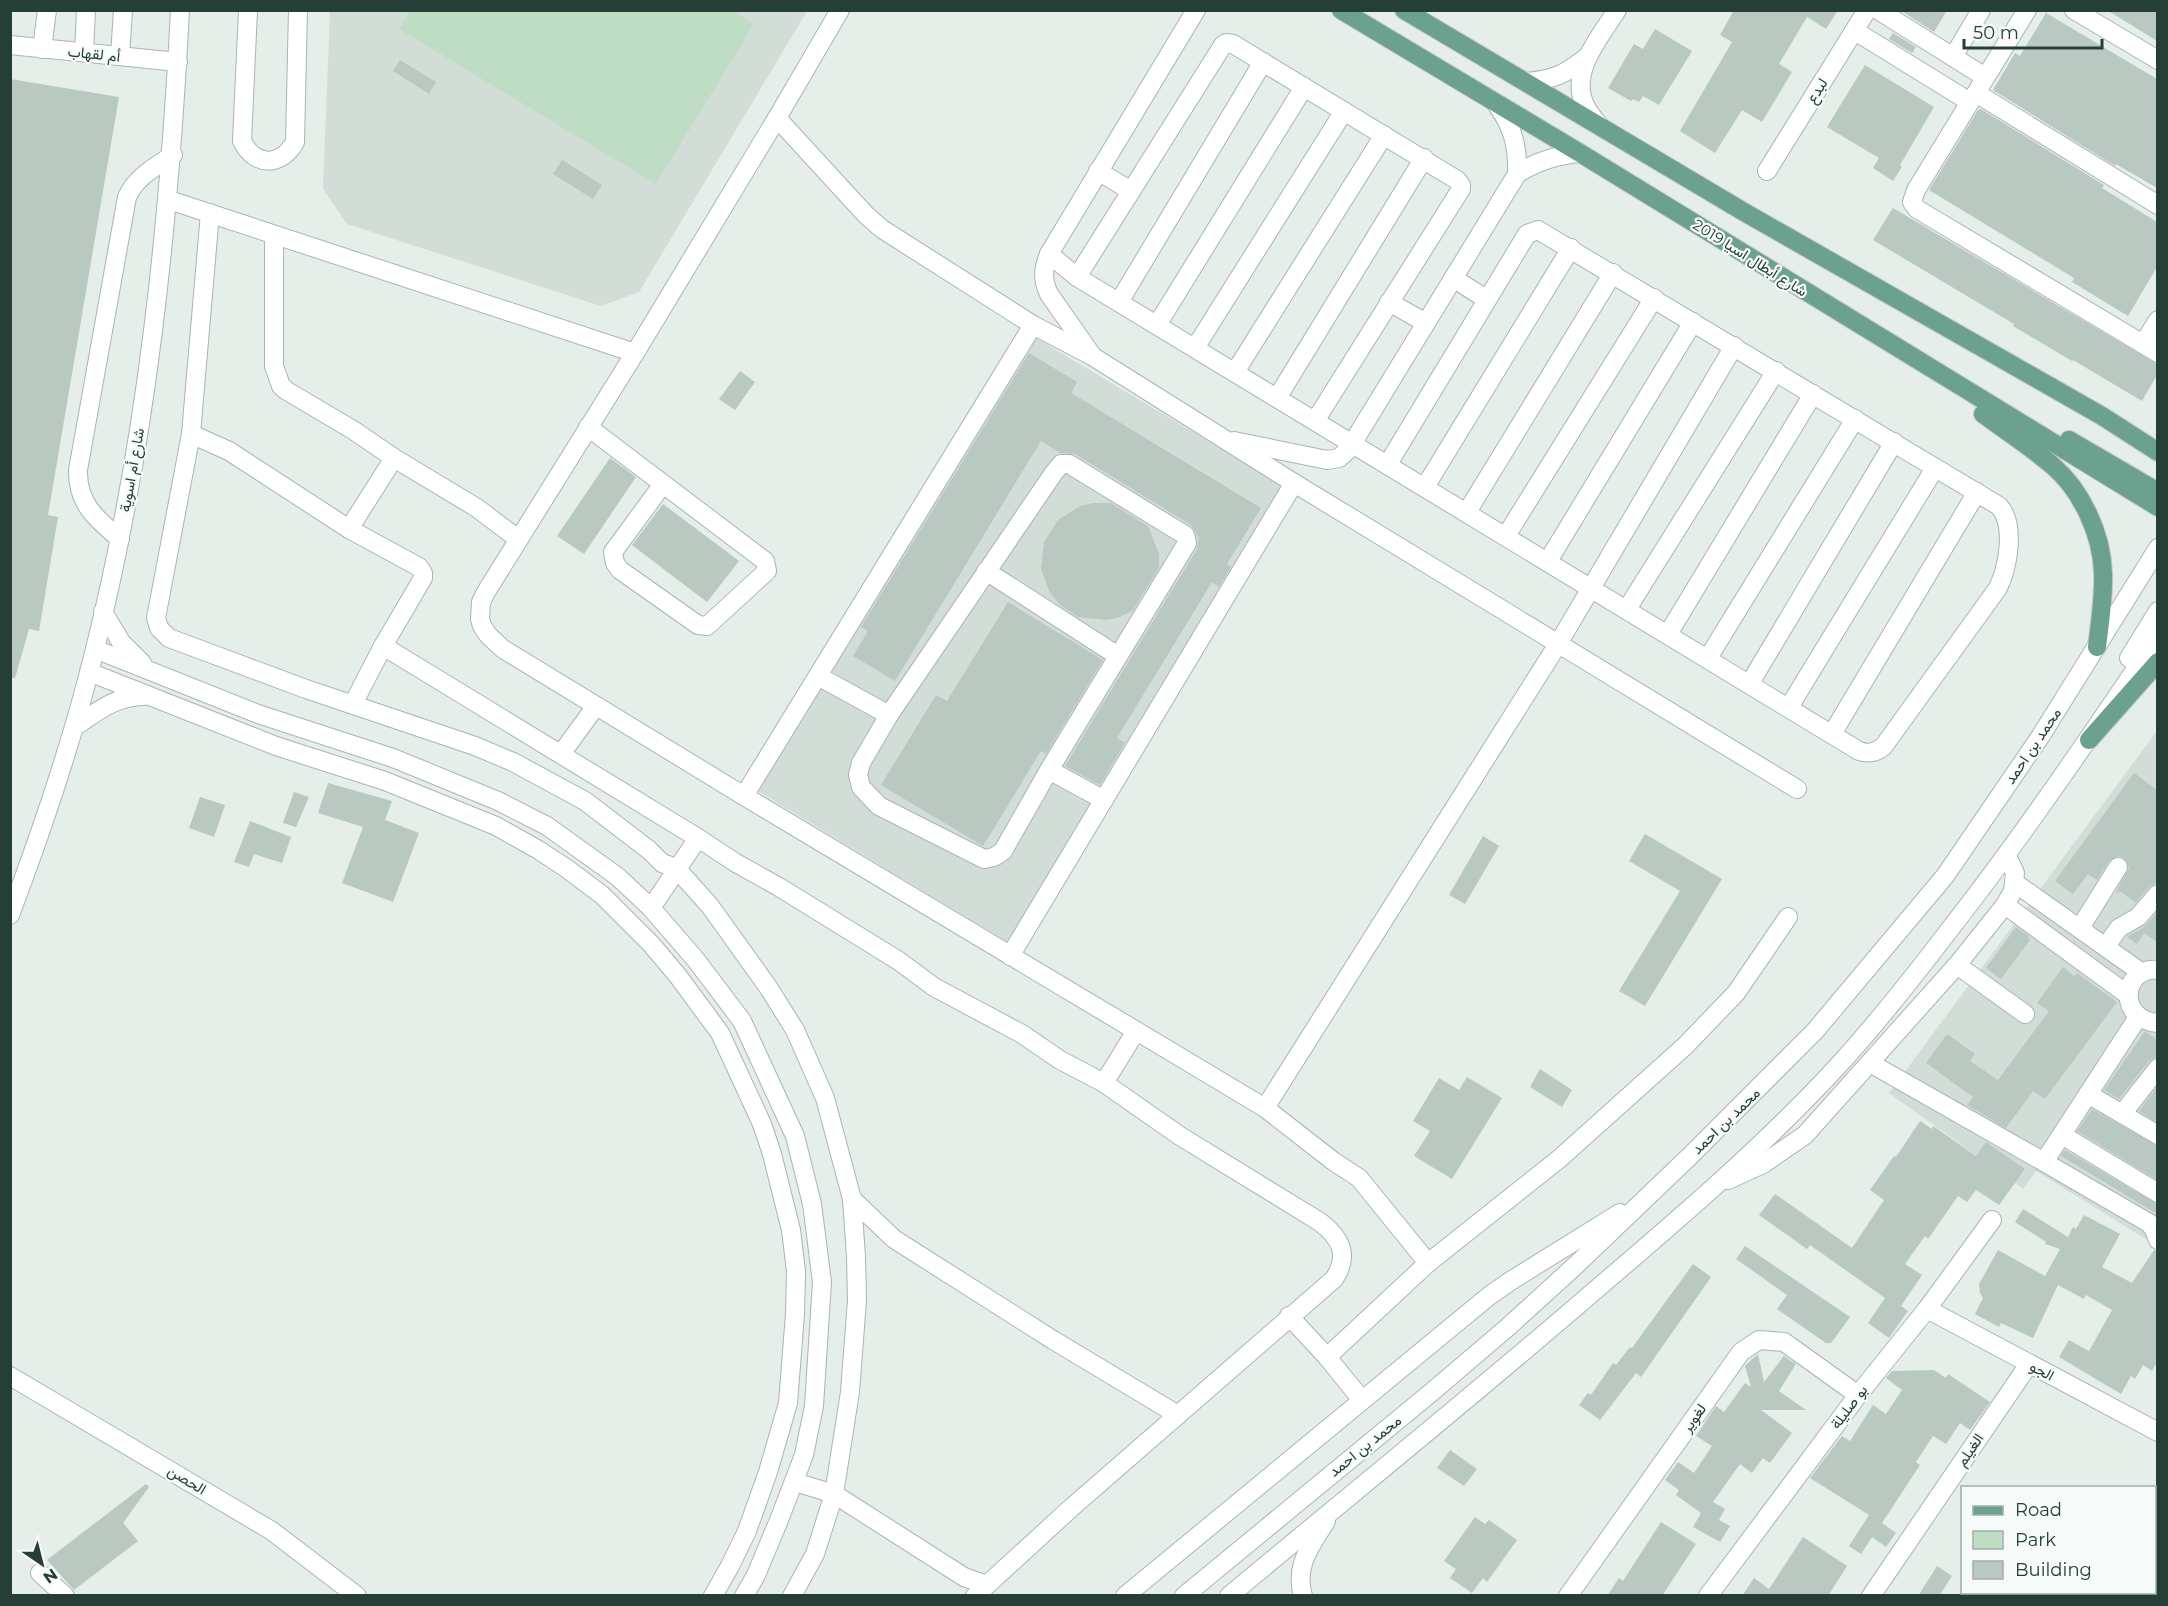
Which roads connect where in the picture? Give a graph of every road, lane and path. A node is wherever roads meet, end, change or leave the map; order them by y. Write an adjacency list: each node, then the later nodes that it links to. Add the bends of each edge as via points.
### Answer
1 (47, 10): 19 (street)
2 (86, 10): 20 (street)
3 (123, 10): 21 (street)
4 (180, 10): 25 (street, شارع أم اسوية)
5 (248, 10): 6 (street, via 242,141 254,157 273,161 295,142)
6 (298, 10)
7 (840, 10): 32 (street)
8 (1196, 10): 38 (street)
9 (1341, 10): 30 (main road, شارع أبطال اسيا 2019)
10 (1404, 10): 27 (main road)
11 (1617, 10): 22 (street)
12 (1867, 10): 17 (street, لبدع)
13 (1878, 10): 23 (street)
14 (1981, 10): 23 (street)
15 (2027, 10): 29 (street)
16 (2074, 10): 24 (street)
17 (1855, 31): 29 (street); 39 (street, لبدع)
18 (10, 45): 19 (street, أم لقهاب)
19 (42, 49): 20 (street, أم لقهاب)
20 (84, 52): 21 (street, أم لقهاب)
21 (120, 56): 25 (street, أم لقهاب)
22 (1588, 56): 27 (street, via 1547,81); 33 (street, via 1579,82 1584,105)
23 (1953, 57): 29 (street)
24 (2157, 60)
25 (178, 62): 36 (street, شارع أم اسوية)
26 (1263, 62): 28 (street); 41 (street, via 1230,42 1223,45); 53 (street)
27 (1525, 82): 33 (main road)
28 (1304, 87): 31 (street); 59 (street)
29 (1977, 91): 43 (street); 62 (street, via 1912,202 1917,209)
30 (1497, 105): 35 (main road, شارع أبطال اسيا 2019); 40 (street, via 1516,144)
31 (1344, 111): 34 (street); 61 (street)
32 (777, 118): 58 (street, via 882,229); 63 (street)
33 (1599, 125): 71 (main road)
34 (1384, 135): 37 (street); 66 (street)
35 (1580, 153): 40 (street, via 1547,159); 67 (main road, شارع أبطال اسيا 2019)
36 (173, 155): 42 (street, شارع أم اسوية); 93 (street, via 135,182 127,197 78,470 80,491 88,510)
37 (1424, 159): 54 (street, via 1457,180 1461,189); 69 (street)
38 (1098, 171): 41 (street); 47 (street)
39 (1767, 171)
40 (1517, 174): 50 (street)
41 (1131, 191): 49 (street)
42 (169, 200): 44 (street); 93 (street, شارع أم اسوية, via 149,368)
43 (2157, 205)
44 (210, 213): 45 (street); 75 (street)
45 (274, 235): 63 (street); 81 (street, via 273,351 277,378 287,392)
46 (1571, 248): 48 (street); 52 (street, via 1544,232 1530,231); 86 (street)
47 (1049, 254): 49 (street); 64 (street, via 1043,274 1045,284)
48 (1613, 273): 51 (street); 90 (street)
49 (1077, 277): 53 (street)
50 (1454, 278): 52 (street); 57 (street)
51 (1654, 298): 56 (street); 92 (street)
52 (1486, 299): 82 (street)
53 (1119, 302): 59 (street)
54 (1389, 302): 57 (street); 73 (street)
55 (2157, 320): 62 (street)
56 (1693, 322): 60 (street); 96 (street)
57 (1426, 323): 79 (street)
58 (1034, 325): 64 (street); 113 (street)
59 (1157, 325): 61 (street)
60 (1734, 346): 65 (street); 98 (street)
61 (1195, 348): 66 (street)
62 (2150, 349)
63 (635, 354): 74 (street)
64 (1092, 356): 77 (street)
65 (1776, 371): 68 (street); 99 (street)
66 (1235, 372): 69 (street)
67 (1934, 372): 70 (main road, شارع أبطال اسيا 2019); 106 (main road, via 1950,389 2055,467 2075,490 2089,517 2102,562)
68 (1813, 394): 72 (street); 102 (street)
69 (1277, 398): 73 (street)
70 (1997, 410): 88 (main road, via 2023,413); 89 (main road, شارع أبطال اسيا 2019)
71 (2102, 416): 76 (main road); 80 (main road)
72 (1856, 419): 78 (street); 109 (street)
73 (1315, 421): 79 (street)
74 (588, 427): 85 (street); 94 (street)
75 (191, 434): 91 (street, via 229,451); 116 (street, via 156,618 159,628 169,638)
76 (2157, 435)
77 (1221, 438): 79 (street, via 1327,460 1345,454); 84 (street)
78 (1894, 442): 83 (street); 114 (street)
79 (1352, 443): 82 (street)
80 (2157, 452)
81 (394, 458): 91 (street); 94 (street, via 477,508)
82 (1388, 464): 86 (street)
83 (1935, 468): 87 (street); 118 (street)
84 (1294, 483): 104 (street); 128 (street)
85 (663, 484): 85 (street, via 765,561 767,571 708,626 698,625 615,563 613,552)
86 (1425, 487): 90 (street)
87 (1977, 492): 122 (street); 122 (street, via 1999,506 2009,526 2006,569 1998,588 1883,747 1865,753)
88 (2157, 492)
89 (2157, 507)
90 (1467, 512): 92 (street)
91 (350, 529): 105 (street, via 419,567 423,573)
92 (1506, 536): 96 (street)
93 (120, 539): 101 (street, شارع أم اسوية)
94 (518, 539): 117 (street, via 481,602 482,626 503,649)
95 (2157, 548): 106 (street, محمد بن احمد)
96 (1548, 561): 98 (street)
97 (986, 571): 108 (street); 108 (street, via 1062,464 1069,464 1185,534 1187,543); 119 (street)
98 (1590, 587): 99 (street); 104 (street)
99 (1627, 609): 102 (street)
100 (2157, 611): 120 (street, via 2102,702)
101 (103, 612): 107 (street, شارع أم اسوية); 111 (street, via 131,654)
102 (1668, 634): 109 (street)
103 (2157, 636): 120 (street, محمد بن احمد)
104 (1558, 645): 126 (street); 153 (street)
105 (383, 646): 116 (street); 124 (street)
106 (2097, 647): 160 (street, محمد بن احمد, via 1945,876 1871,967 1815,1032)
107 (95, 648): 111 (street); 112 (street, شارع أم اسوية)
108 (1118, 656): 125 (street)
109 (1708, 658): 114 (street)
110 (2157, 662): 123 (main road)
111 (153, 671): 136 (street, via 258,714 393,758 498,801 571,841)
112 (89, 672): 115 (street); 121 (street, شارع أم اسوية)
113 (818, 676): 119 (street); 127 (street)
114 (1750, 683): 118 (street)
115 (148, 696): 121 (street, via 115,701); 182 (street, via 276,746 385,781 496,826 537,849 602,895 635,928 678,976 720,1034 772,1154 791,1230 796,1271 788,1403 747,1531)
116 (354, 704): 132 (street, via 513,762 585,801 662,863)
117 (596, 706): 124 (street); 127 (street)
118 (1789, 707): 122 (street)
119 (889, 715): 125 (street, via 861,763 861,787 879,806 984,859 1003,851)
120 (2101, 722): 123 (street, محمد بن احمد)
121 (74, 727): 137 (street, شارع أم اسوية)
122 (1832, 734)
123 (2089, 740): 130 (street, محمد بن احمد)
124 (561, 754): 129 (street)
125 (1049, 770): 128 (street)
126 (1797, 789)
127 (744, 796): 141 (street)
128 (1104, 800): 141 (street)
129 (698, 838): 132 (street); 151 (street, via 899,961 934,987)
130 (2007, 856): 133 (street); 158 (street, محمد بن احمد, via 1900,994 1835,1070)
131 (2118, 867): 139 (street)
132 (676, 868): 136 (street); 161 (street, via 716,914 795,1030 825,1098)
133 (2015, 883): 135 (street); 139 (street)
134 (2157, 894): 140 (street, via 2138,917 2119,928)
135 (2005, 905): 142 (street); 144 (street)
136 (651, 908): 174 (street, via 741,1021 795,1136 805,1171 819,1242 822,1282 814,1406)
137 (10, 915)
138 (1788, 917): 164 (street, via 1736,993 1691,1040 1559,1159)
139 (2080, 928): 140 (street)
140 (2106, 946): 143 (street)
141 (1010, 956): 148 (street)
142 (1957, 965): 145 (street); 149 (street)
143 (2150, 971): 144 (street, via 2130,987)
144 (2128, 996): 146 (street)
145 (2025, 1014)
146 (2138, 1017): 147 (street); 152 (street)
147 (2157, 1023)
148 (1136, 1031): 151 (street); 153 (street)
149 (1870, 1063): 157 (street); 158 (street, via 1823,1116 1785,1151)
150 (2157, 1068): 154 (street)
151 (1104, 1083): 166 (street, via 1333,1234 1342,1250 1341,1269)
152 (2088, 1095): 154 (street); 155 (street)
153 (1265, 1108): 164 (street, via 1359,1178)
154 (2122, 1114): 156 (street)
155 (2062, 1135): 157 (street); 159 (street)
156 (2157, 1135)
157 (2044, 1162): 163 (street, via 2149,1223)
158 (1715, 1184): 176 (street, محمد بن احمد, via 1548,1331)
159 (2157, 1193)
160 (1647, 1197): 171 (street, via 1500,1288); 186 (street, محمد بن احمد, via 1508,1327)
161 (852, 1199): 172 (street, via 894,1239); 175 (street, via 857,1300 850,1392)
162 (1992, 1220): 165 (street, بو صليلة)
163 (2157, 1240)
164 (1428, 1263): 167 (street)
165 (1927, 1309): 168 (street, الجو); 170 (street, بو صليلة)
166 (1289, 1316): 167 (street); 172 (street)
167 (1327, 1357): 171 (street)
168 (2029, 1364): 173 (street, الجو); 179 (street, الغيلم)
169 (10, 1376): 181 (street, الحصن, via 272,1531)
170 (1858, 1395): 189 (street, لغوير, via 1784,1342 1759,1340 1741,1352); 190 (street, بو صليلة)
171 (1362, 1400): 185 (street)
172 (1178, 1415): 178 (street)
173 (2157, 1432)
174 (795, 1482): 175 (street); 183 (street)
175 (834, 1494): 178 (street, via 964,1576); 184 (street, via 815,1554)
176 (1334, 1508): 187 (street, محمد بن احمد); 188 (street, via 1303,1559 1299,1583)
177 (40, 1573): 180 (street)
178 (981, 1591)
179 (1875, 1594)
180 (65, 1596)
181 (357, 1596)
182 (713, 1596)
183 (744, 1596)
184 (792, 1596)
185 (1125, 1596)
186 (1184, 1596)
187 (1229, 1596)
188 (1303, 1596)
189 (1568, 1596)
190 (1708, 1596)

